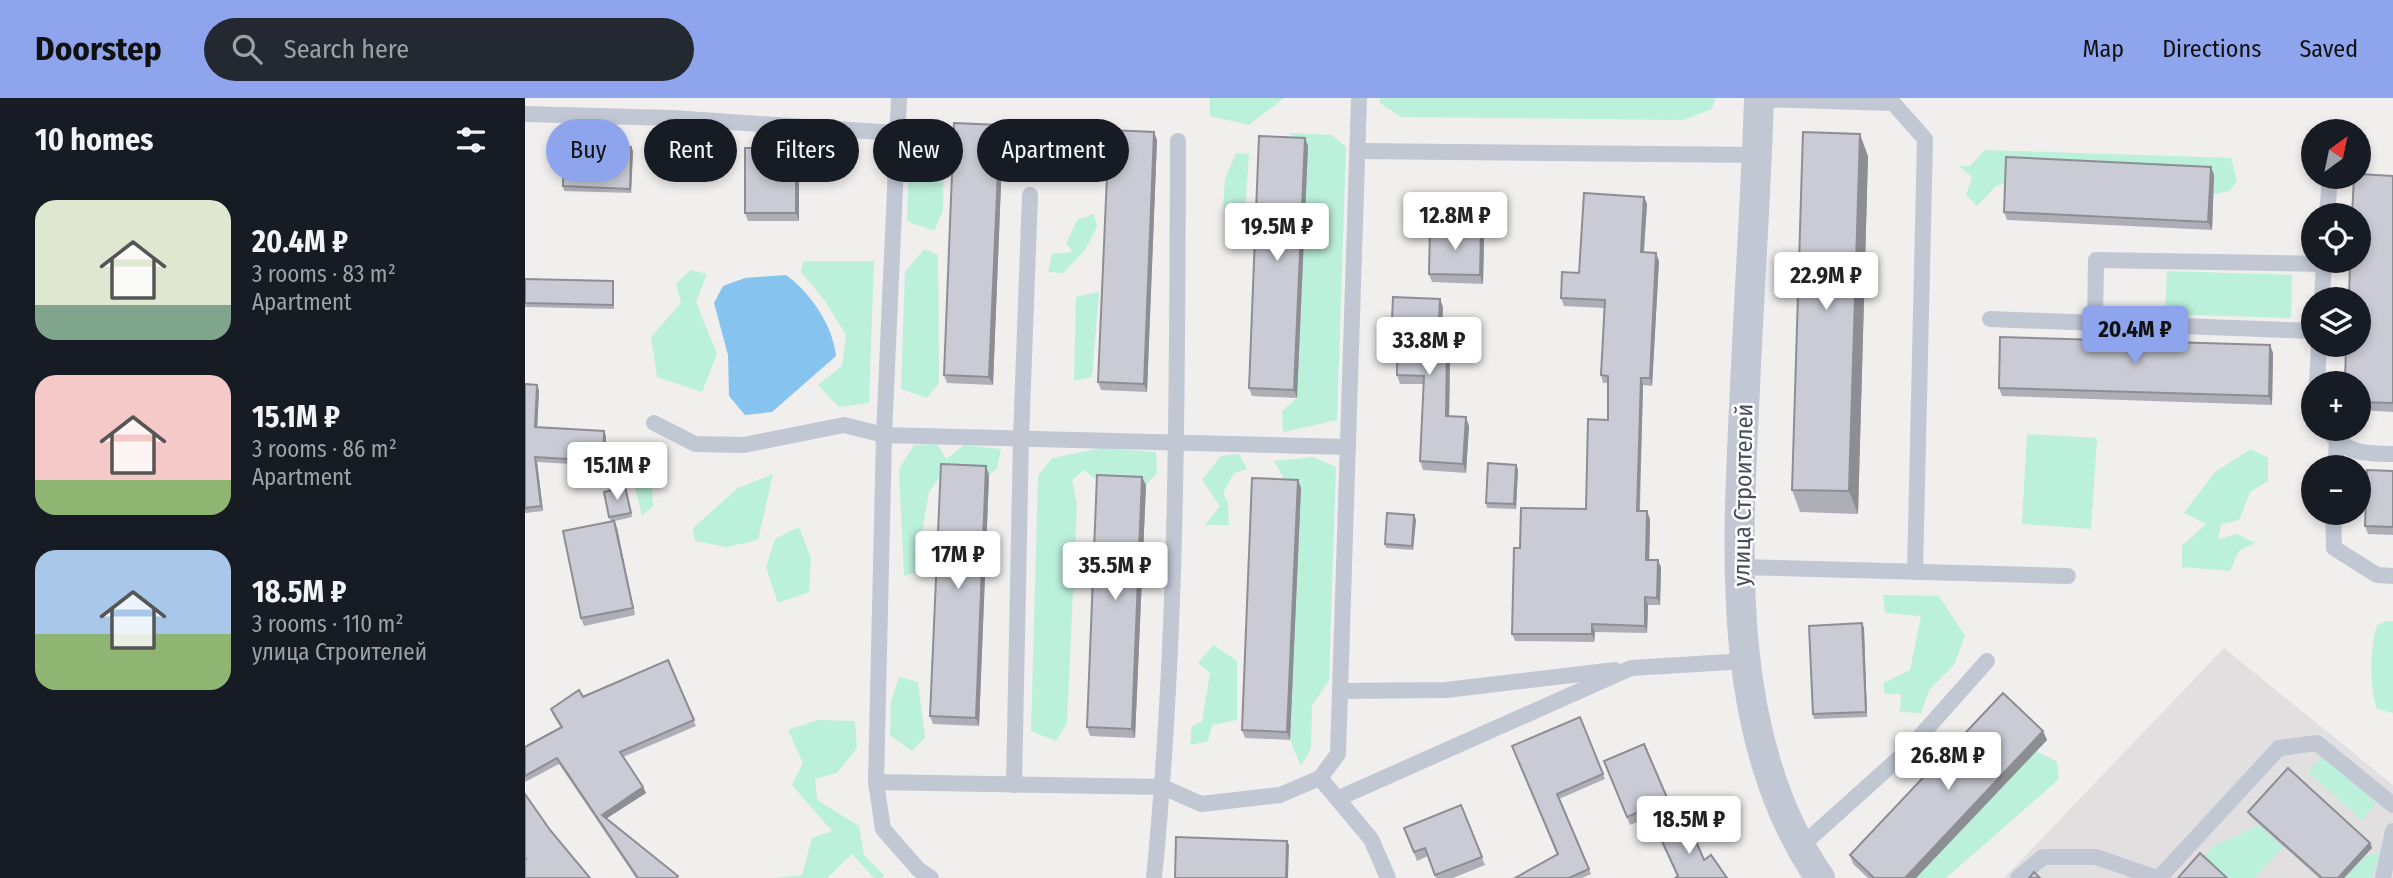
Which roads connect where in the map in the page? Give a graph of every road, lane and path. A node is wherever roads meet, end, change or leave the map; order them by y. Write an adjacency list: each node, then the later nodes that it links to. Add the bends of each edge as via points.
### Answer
1 (899, 98): 5 (lane)
2 (1359, 98): 8 (lane)
3 (1759, 98): 9 (street, улица Строителей); 26 (lane, via 1893,103 1925,139)
4 (525, 114): 6 (lane)
5 (897, 119)
6 (873, 131)
7 (1178, 141): 19 (lane)
8 (1358, 151): 9 (lane); 21 (lane)
9 (1757, 155): 25 (street, улица Строителей)
10 (894, 182): 17 (lane)
11 (1030, 195): 18 (lane)
12 (2301, 263): 14 (lane, via 2096,260)
13 (1990, 318): 14 (lane)
14 (2095, 322): 15 (lane)
15 (2301, 331)
16 (655, 422): 17 (lane, via 695,444 744,445 844,425)
17 (884, 435): 18 (lane); 34 (lane)
18 (1021, 438): 19 (lane); 35 (lane)
19 (1176, 443): 21 (lane); 36 (lane)
20 (2337, 443): 22 (lane, via 2367,454); 23 (lane)
21 (1349, 447): 32 (lane)
22 (2393, 454)
23 (2336, 455)
24 (2333, 525): 28 (lane, via 2334,548 2377,575)
25 (1740, 567): 26 (lane); 29 (street, улица Строителей)
26 (1915, 572): 27 (lane)
27 (2068, 576)
28 (2393, 576)
29 (1746, 661): 31 (lane); 40 (street, улица Строителей, via 1764,757)
30 (1987, 661): 40 (lane, via 1907,751)
31 (1631, 668): 32 (lane, via 1446,690); 37 (lane)
32 (1340, 691): 33 (lane, via 1338,754)
33 (1320, 778): 36 (lane, via 1280,795 1201,804); 37 (lane)
34 (876, 782): 35 (lane); 41 (lane, via 883,829)
35 (1014, 786): 36 (lane)
36 (1163, 787): 42 (lane)
37 (1339, 798): 43 (lane, via 1371,839)
38 (2393, 805): 46 (lane, via 2317,743 2279,748)
39 (2393, 831): 47 (lane)
40 (1800, 848): 44 (street, улица Строителей)
41 (931, 878)
42 (1154, 878)
43 (1388, 878)
44 (1820, 878)
45 (2018, 878): 46 (lane, via 2043,857 2096,857)
46 (2158, 878)
47 (2382, 878)

